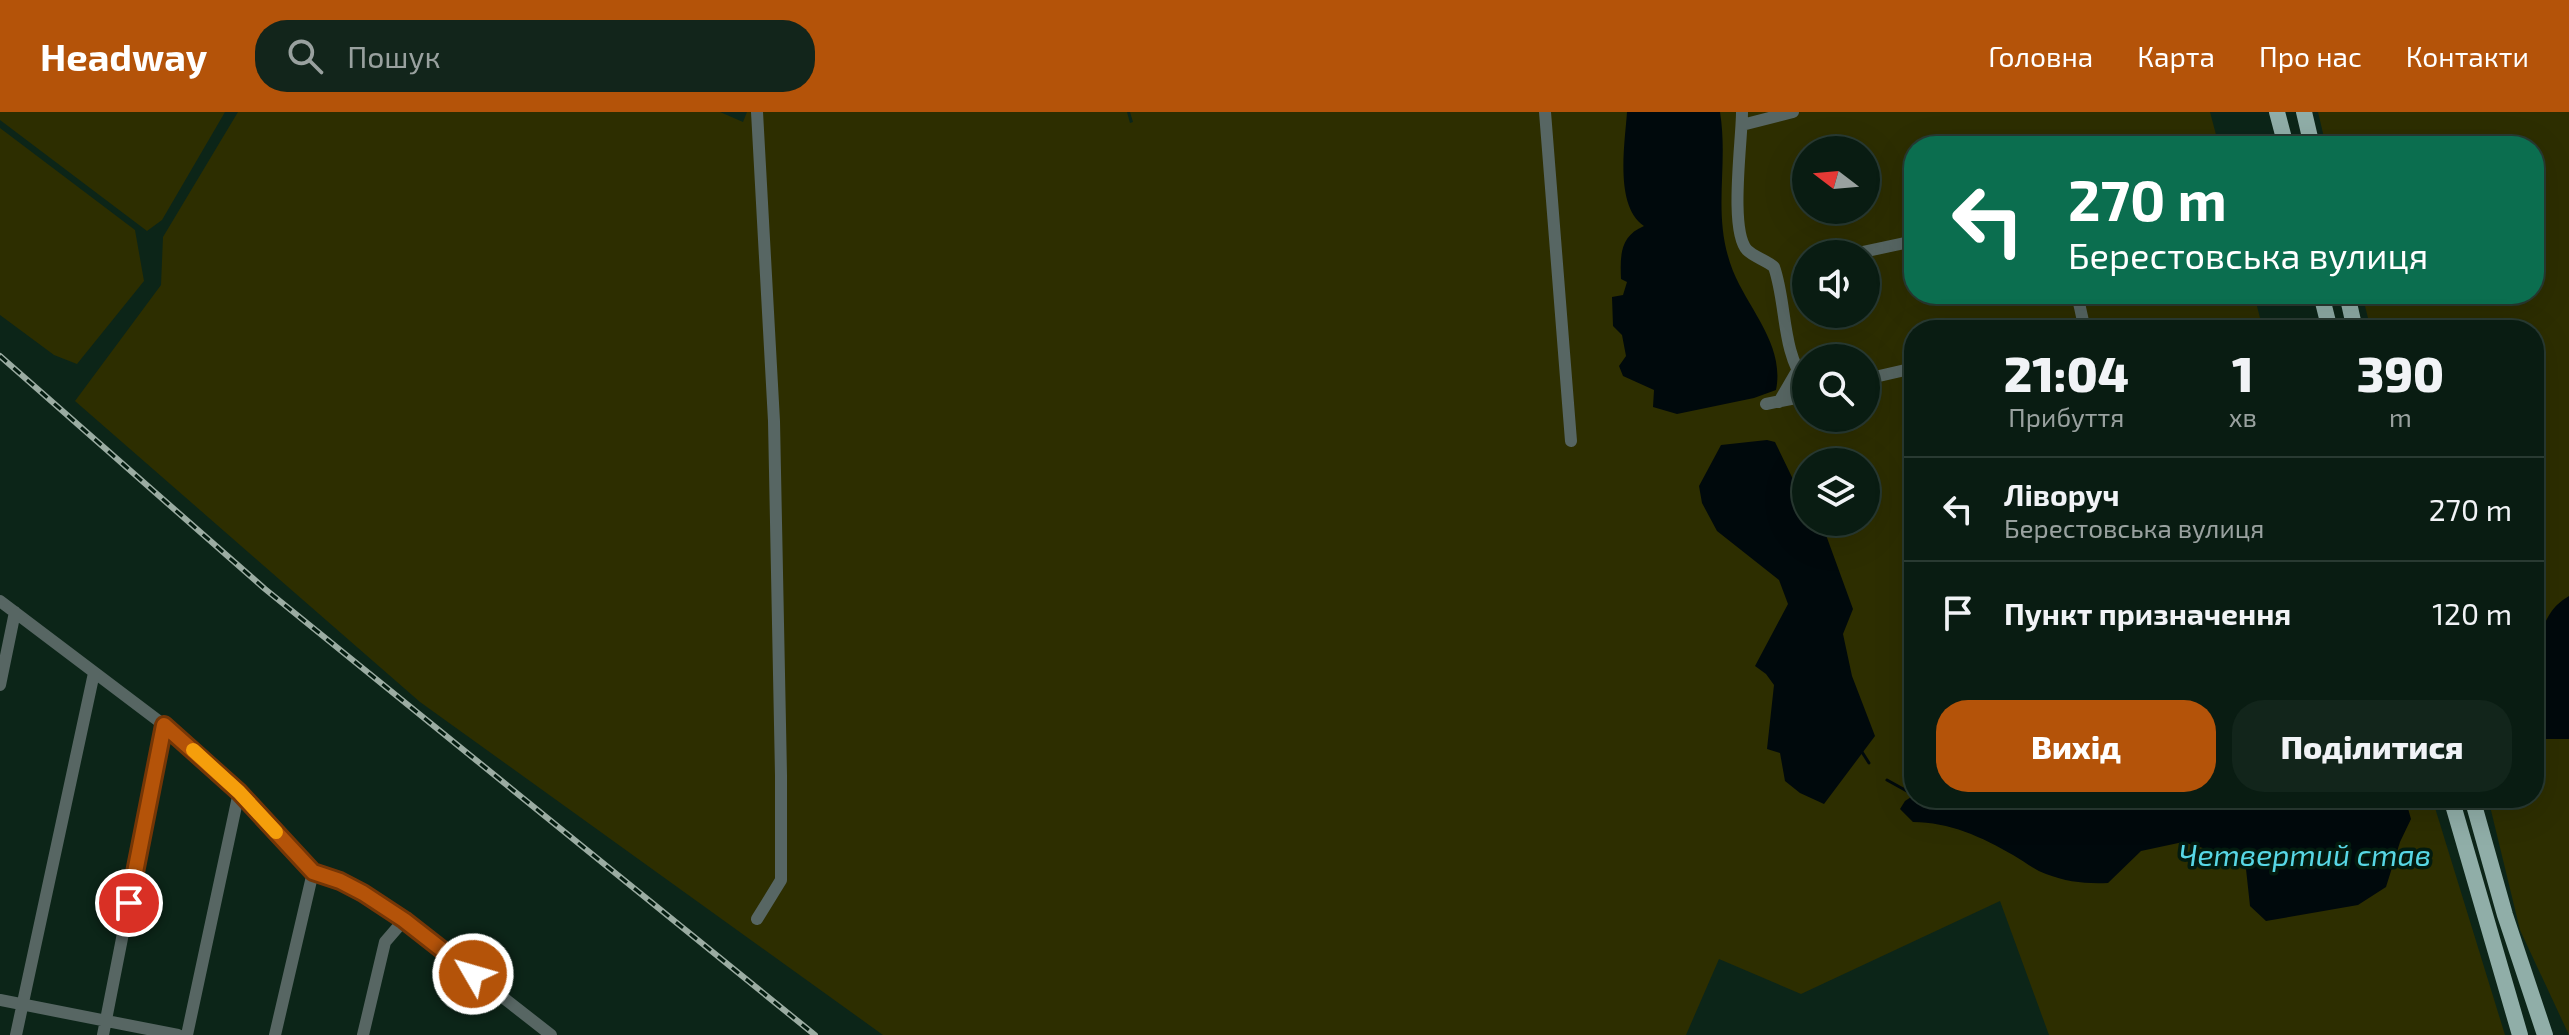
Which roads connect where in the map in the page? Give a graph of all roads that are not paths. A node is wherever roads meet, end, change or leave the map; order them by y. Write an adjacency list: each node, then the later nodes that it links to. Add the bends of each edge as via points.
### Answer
1 (757, 112): 26 (street, via 774,421 781,775 781,880)
2 (1545, 112): 16 (street)
3 (1793, 112): 6 (street)
4 (2277, 112): 7 (main road)
5 (2304, 112): 8 (main road)
6 (1742, 119): 11 (street, via 1740,240 1774,267)
7 (2283, 136)
8 (2310, 136)
9 (1904, 243): 10 (street)
10 (1880, 248)
11 (1792, 354)
12 (1904, 370): 13 (street)
13 (1880, 376)
14 (1792, 377): 15 (street, via 1772,403)
15 (1792, 399)
16 (1571, 441)
17 (0, 601): 18 (street)
18 (15, 612): 19 (street); 20 (street)
19 (94, 673): 21 (street); 29 (street)
20 (0, 685)
21 (164, 725): 22 (street); 30 (street)
22 (239, 792): 25 (street); 35 (street)
23 (2454, 808): 38 (main road)
24 (2475, 808): 39 (main road)
25 (313, 872): 27 (street, via 363,893); 36 (street)
26 (757, 919)
27 (404, 920): 31 (street); 37 (street, via 385,942)
28 (0, 1000): 29 (street)
29 (22, 1004): 30 (street); 32 (street)
30 (106, 1021): 33 (street); 34 (street)
31 (544, 1033)
32 (16, 1035)
33 (103, 1035)
34 (178, 1035)
35 (187, 1035)
36 (275, 1035)
37 (363, 1035)
38 (2520, 1035)
39 (2545, 1035)

